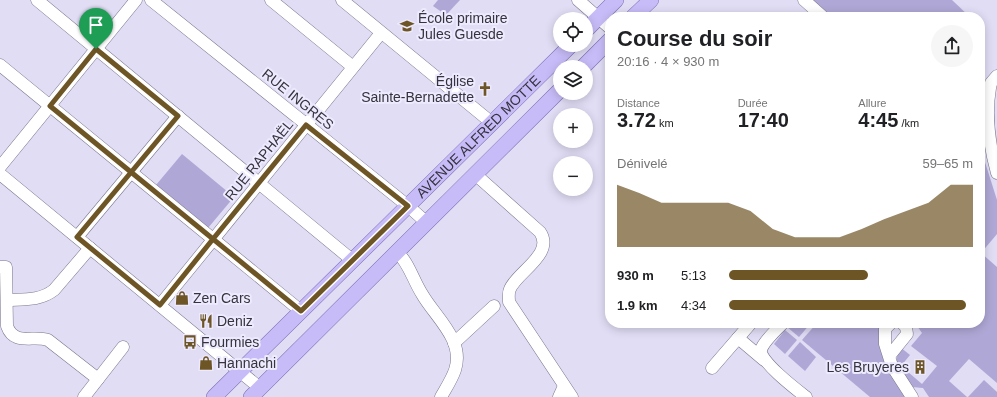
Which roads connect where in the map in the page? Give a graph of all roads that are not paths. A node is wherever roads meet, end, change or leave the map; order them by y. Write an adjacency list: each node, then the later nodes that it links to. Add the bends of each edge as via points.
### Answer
1 (37, 0): 17 (street)
2 (136, 0): 17 (street)
3 (151, 0): 29 (street, RUE INGRES)
4 (272, 0): 21 (street)
5 (342, 0): 15 (street)
6 (578, 0): 12 (street)
7 (616, 0): 12 (main road)
8 (651, 0): 10 (main road)
9 (804, 0): 11 (street)
10 (638, 12)
11 (817, 12)
12 (599, 18): 13 (street); 14 (main road)
13 (605, 23)
14 (593, 24)
15 (381, 33): 21 (street, RUE RAPHAËL); 28 (street)
16 (605, 45): 19 (main road)
17 (96, 49): 24 (street); 27 (street)
18 (564, 52): 28 (main road, AVENUE ALFRED MOTTE)
19 (590, 60)
20 (0, 65): 24 (street)
21 (353, 67): 29 (street, RUE RAPHAËL)
22 (997, 76): 25 (street, via 990,85)
23 (553, 97): 34 (main road, AVENUE ALFRED MOTTE)
24 (50, 106): 30 (street); 32 (street)
25 (985, 106)
26 (985, 114): 31 (street)
27 (178, 116): 32 (street); 35 (street)
28 (492, 123): 36 (main road, AVENUE ALFRED MOTTE)
29 (306, 125): 35 (street, RUE RAPHAËL); 36 (street, RUE INGRES)
30 (0, 167)
31 (997, 172)
32 (132, 173): 38 (street); 39 (street)
33 (0, 174): 38 (street)
34 (475, 174): 37 (main road, AVENUE ALFRED MOTTE); 60 (street, via 541,234 541,252 510,289 509,302)
35 (259, 183): 39 (street, RUE RAPHAËL); 42 (street)
36 (408, 206): 37 (street, RUE INGRES); 42 (main road, AVENUE ALFRED MOTTE)
37 (426, 222): 41 (main road, AVENUE ALFRED MOTTE)
38 (77, 237): 40 (street)
39 (213, 239): 45 (street, RUE RAPHAËL); 47 (street)
40 (90, 248): 44 (street, via 50,293 33,299); 45 (street)
41 (397, 252): 53 (street); 61 (main road, AVENUE ALFRED MOTTE)
42 (352, 260): 47 (main road, AVENUE ALFRED MOTTE)
43 (0, 267): 44 (street, via 6,266)
44 (7, 300): 59 (street, via 7,326 11,334 22,339 48,340)
45 (160, 305): 58 (street)
46 (494, 306): 53 (street)
47 (301, 311): 58 (main road, AVENUE ALFRED MOTTE)
48 (747, 328): 52 (street)
49 (779, 328): 56 (street, via 764,345)
50 (885, 328): 55 (street)
51 (906, 328): 55 (street, via 908,334)
52 (738, 338): 56 (street); 57 (street)
53 (454, 343): 64 (street, via 456,365 452,379)
54 (124, 347): 59 (street)
55 (890, 354): 67 (street, via 892,366)
56 (762, 357): 66 (street)
57 (712, 368)
58 (240, 371): 61 (street); 63 (main road, AVENUE ALFRED MOTTE)
59 (98, 379): 62 (street)
60 (561, 391): 65 (street)
61 (255, 392)
62 (84, 397)
63 (214, 397)
64 (441, 397)
65 (572, 397)
66 (806, 397)
67 (912, 397)

